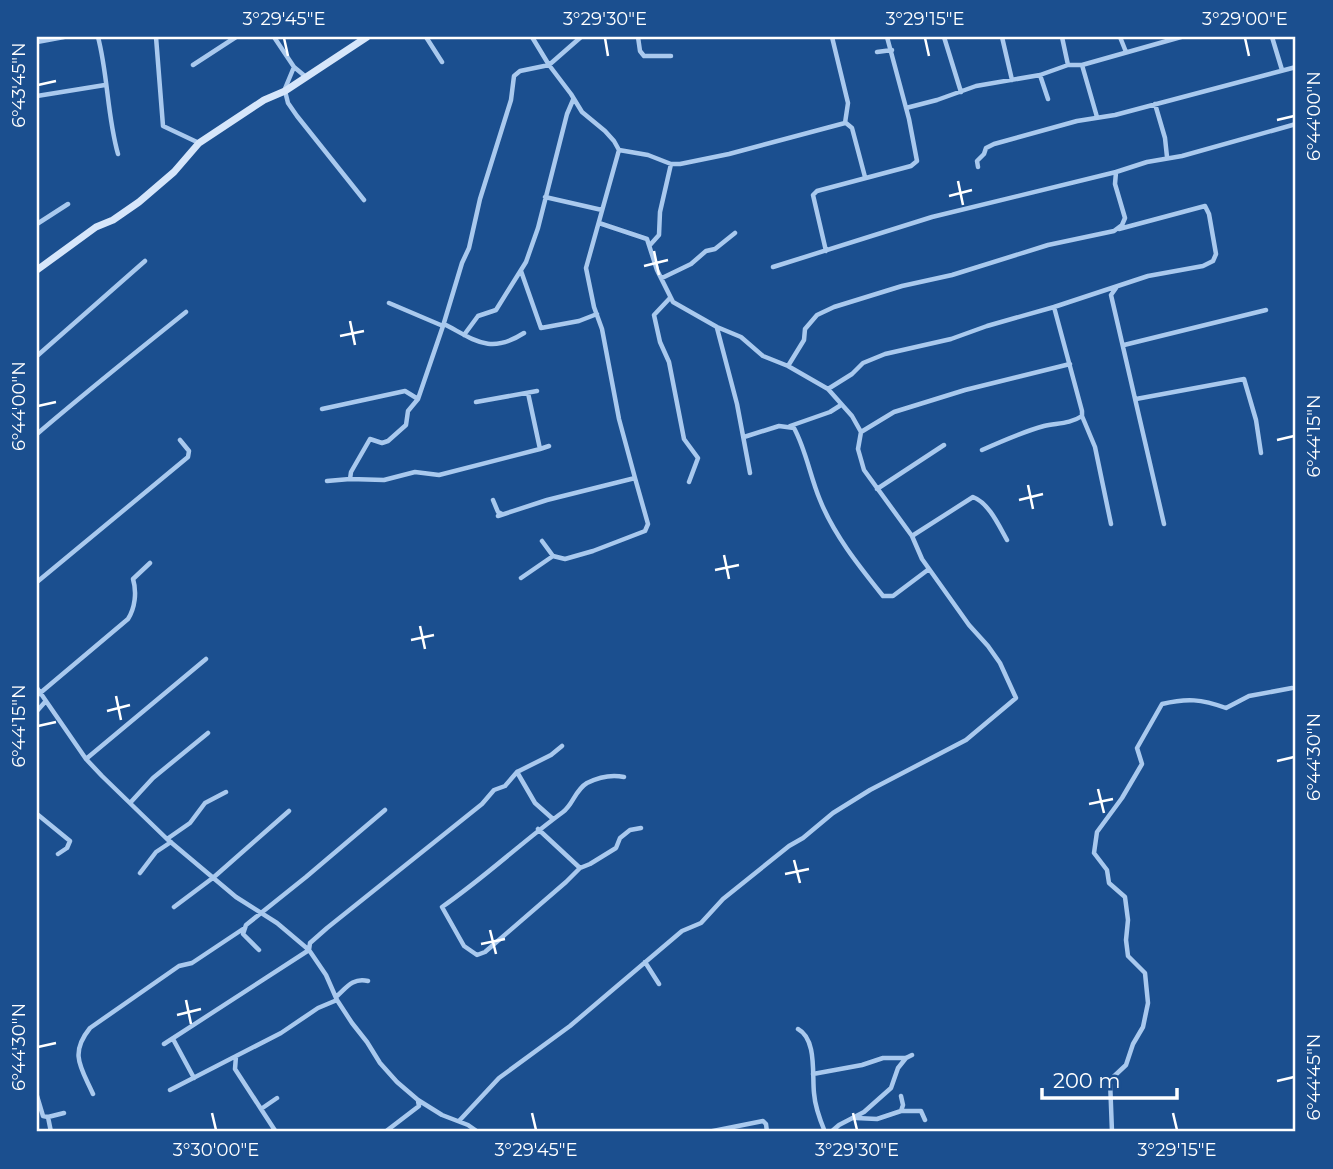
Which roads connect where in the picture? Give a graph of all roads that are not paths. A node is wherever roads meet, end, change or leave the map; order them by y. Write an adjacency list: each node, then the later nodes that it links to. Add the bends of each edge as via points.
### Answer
1 (64, 37): 19 (street)
2 (98, 37): 35 (street)
3 (156, 37): 46 (street, via 163,126)
4 (236, 37): 25 (street)
5 (274, 37): 29 (street)
6 (426, 37): 24 (street)
7 (532, 37): 26 (street)
8 (581, 37): 26 (street)
9 (638, 37): 23 (street, via 644,56)
10 (832, 37): 44 (street, via 848,103)
11 (887, 37): 20 (street)
12 (944, 37): 37 (street)
13 (1002, 37): 34 (street)
14 (1062, 37): 27 (street)
15 (1120, 37): 22 (street)
16 (1177, 37): 22 (street)
17 (1272, 37): 31 (street)
18 (360, 38): 33 (street)
19 (37, 42)
20 (892, 50): 21 (street); 42 (street)
21 (877, 52)
22 (1126, 52): 28 (street)
23 (671, 56)
24 (442, 62)
25 (193, 65)
26 (549, 65): 39 (street); 76 (street, via 514,76 511,100)
27 (1068, 65): 28 (street); 32 (street)
28 (1082, 65): 43 (street)
29 (294, 67): 33 (street); 36 (street)
30 (1296, 67): 31 (street)
31 (1282, 70): 41 (street)
32 (1040, 75): 34 (street); 40 (street)
33 (307, 77): 36 (street)
34 (1012, 80): 37 (street)
35 (106, 85): 38 (street); 48 (street)
36 (284, 92): 46 (street); 55 (street, via 297,116)
37 (961, 92): 42 (street)
38 (37, 96)
39 (573, 99): 47 (street); 54 (street)
40 (1048, 99)
41 (1155, 104): 43 (street); 49 (street)
42 (906, 107): 53 (street, via 916,164)
43 (1097, 117): 51 (street, via 988,146)
44 (845, 123): 50 (street); 53 (street, via 852,128)
45 (1296, 124): 49 (street)
46 (199, 143): 66 (street, via 139,202)
47 (618, 150): 50 (street); 57 (street)
48 (118, 154)
49 (1167, 157): 52 (street)
50 (671, 164): 62 (street, via 659,235)
51 (978, 167)
52 (1116, 173): 60 (street, via 1125,218); 63 (street, via 932,217)
53 (865, 177): 63 (street, via 813,195)
54 (545, 197): 57 (street); 67 (street)
55 (364, 200)
56 (68, 204): 59 (street)
57 (602, 209): 58 (street)
58 (599, 223): 62 (street, via 642,236); 75 (street, via 586,268)
59 (37, 224)
60 (1118, 229): 69 (street, via 1205,206 1216,254 1203,266 1149,276); 83 (street, via 834,307 817,315 805,329 804,341)
61 (735, 233): 68 (street)
62 (649, 245): 68 (street)
63 (826, 251): 65 (street)
64 (145, 261): 81 (street)
65 (773, 267)
66 (37, 270)
67 (520, 270): 75 (street, via 541,328); 79 (street, via 496,310 478,316)
68 (662, 278): 70 (street)
69 (1116, 288): 72 (street); 80 (street, via 1111,295)
70 (670, 298): 77 (street); 107 (street, via 654,315 669,362 684,439 698,458)
71 (389, 303): 76 (street)
72 (1054, 307): 82 (street); 84 (street, via 885,354 863,363)
73 (1266, 310): 80 (street)
74 (186, 312): 95 (street)
75 (597, 314): 104 (street)
76 (444, 325): 79 (street); 88 (street)
77 (717, 327): 83 (street); 96 (street)
78 (524, 333): 79 (street, via 494,345 478,344)
79 (464, 335)
80 (1124, 345): 87 (street)
81 (37, 356)
82 (1070, 364): 92 (street); 94 (street, via 894,412)
83 (788, 366): 84 (street)
84 (828, 388): 90 (street)
85 (537, 391): 86 (street)
86 (528, 393): 89 (street); 100 (street)
87 (1136, 399): 102 (street, via 1244,379); 111 (street)
88 (418, 400): 91 (street, via 405,391); 105 (street, via 408,411 406,425 388,441 370,439)
89 (476, 402)
90 (841, 405): 93 (street); 94 (street)
91 (322, 409)
92 (1082, 416): 101 (street, via 1011,436); 110 (street, via 1095,447)
93 (790, 426): 96 (street); 117 (street, via 800,440 834,530 883,596 893,596)
94 (861, 432): 108 (street, via 860,463)
95 (37, 434)
96 (744, 437): 103 (street)
97 (180, 440): 119 (street, via 188,457)
98 (944, 445): 108 (street)
99 (549, 446): 100 (street)
100 (540, 449): 105 (street, via 439,475 415,472 384,480)
101 (982, 450)
102 (1261, 453)
103 (750, 473)
104 (635, 478): 109 (street, via 501,515); 115 (street, via 646,531 565,559)
105 (350, 479): 106 (street)
106 (327, 481)
107 (689, 482)
108 (877, 489): 112 (street)
109 (493, 500)
110 (1111, 524)
111 (1164, 524)
112 (912, 536): 113 (street, via 974,497); 117 (street)
113 (1007, 540)
114 (542, 541): 115 (street)
115 (553, 556): 118 (street)
116 (150, 563): 123 (street, via 133,579 136,594 128,619)
117 (929, 569): 149 (street, via 994,654 1016,698 966,740 833,813 738,887 701,923 682,931)
118 (521, 578)
119 (37, 582)
120 (206, 659): 128 (street)
121 (37, 688): 123 (street)
122 (1292, 688): 182 (street, via 1249,696 1226,708 1185,699 1162,704 1137,748 1142,764 1097,832 1094,853 1107,870 1109,883 1125,897 1128,957 1145,973 1148,1003 1126,1065 1111,1080)
123 (39, 694): 124 (street)
124 (45, 702): 125 (street); 128 (street)
125 (37, 711)
126 (208, 733): 132 (street)
127 (562, 746): 129 (street)
128 (86, 759): 132 (street)
129 (517, 772): 136 (street, via 535,803); 148 (street, via 327,928 310,943)
130 (624, 777): 136 (street, via 603,777 585,784)
131 (226, 792): 139 (street, via 205,803)
132 (130, 803): 139 (street)
133 (384, 810): 145 (street)
134 (289, 811): 143 (street)
135 (37, 814): 140 (street, via 69,841)
136 (553, 819): 138 (street)
137 (641, 828): 141 (street, via 630,830 616,848)
138 (538, 830): 141 (street); 141 (street, via 442,906 464,946 477,955 485,952)
139 (169, 840): 142 (street); 143 (street)
140 (58, 853)
141 (580, 868)
142 (140, 873)
143 (214, 877): 144 (street); 145 (street)
144 (174, 907)
145 (261, 912): 146 (street); 148 (street)
146 (243, 929): 147 (street); 162 (street, via 192,963 179,966 90,1028 76,1056)
147 (259, 950)
148 (309, 950): 152 (street); 154 (street)
149 (645, 962): 151 (street); 173 (street, via 570,1026 499,1077)
150 (368, 981): 152 (street, via 351,982)
151 (659, 984)
152 (337, 999): 157 (street); 166 (street, via 380,1063)
153 (798, 1029): 159 (street, via 809,1043)
154 (173, 1039): 155 (street); 160 (street)
155 (164, 1044)
156 (912, 1055): 158 (street)
157 (236, 1056): 160 (street); 167 (street, via 235,1069)
158 (906, 1058): 159 (street, via 883,1058); 171 (street, via 891,1088)
159 (813, 1074): 180 (street, via 816,1107)
160 (194, 1078): 161 (street)
161 (170, 1090)
162 (93, 1094)
163 (37, 1096): 170 (street, via 43,1116)
164 (901, 1096): 168 (street)
165 (277, 1098): 167 (street)
166 (418, 1100): 173 (street); 176 (street, via 414,1111)
167 (261, 1109): 175 (street)
168 (901, 1111): 171 (street, via 877,1119); 172 (street, via 921,1111)
169 (64, 1114): 170 (street)
170 (48, 1117): 174 (street)
171 (855, 1118): 181 (street)
172 (925, 1120)
173 (459, 1121): 177 (street)
174 (51, 1132)
175 (276, 1132)
176 (384, 1132)
177 (478, 1132)
178 (708, 1132): 179 (street, via 765,1122)
179 (767, 1132)
180 (825, 1132)
181 (831, 1132)
182 (1112, 1132)

